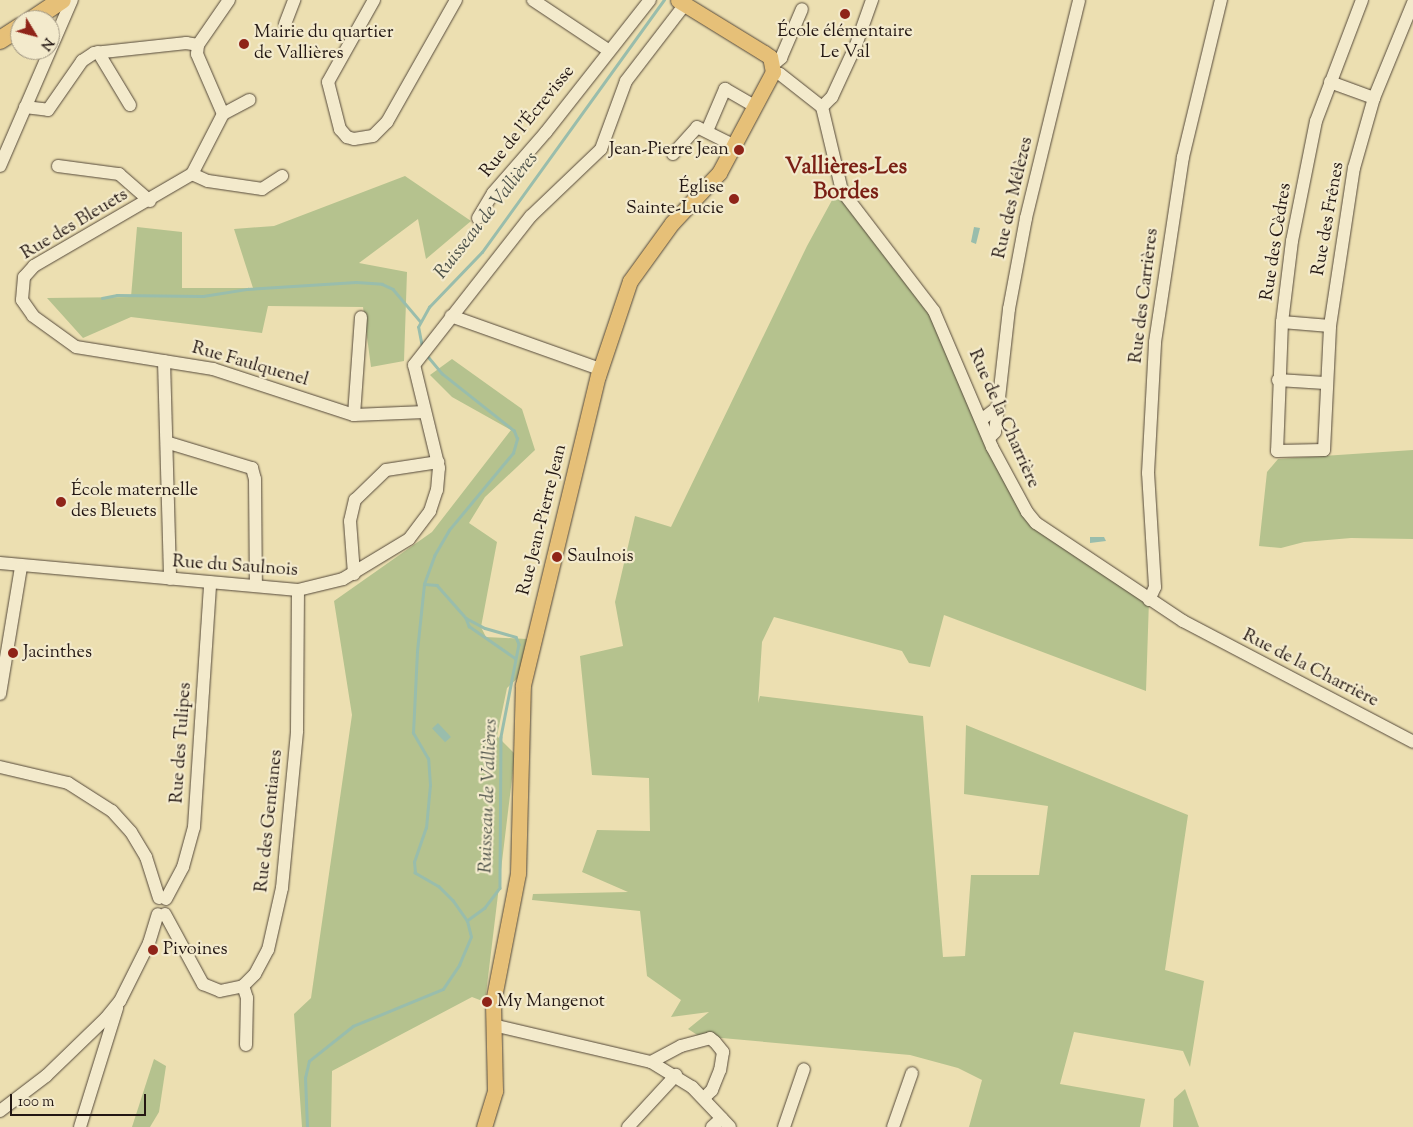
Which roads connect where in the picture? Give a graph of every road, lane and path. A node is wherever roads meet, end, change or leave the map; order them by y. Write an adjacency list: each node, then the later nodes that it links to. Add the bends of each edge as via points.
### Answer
1 (72, 0): 20 (street)
2 (229, 0): 16 (street)
3 (294, 0): 15 (street)
4 (374, 0): 5 (street, via 328,82 340,129 354,139 373,136 387,122)
5 (456, 0)
6 (533, 0): 17 (street)
7 (650, 0): 17 (street, Rue de l'Écrevisse, via 639,17)
8 (872, 0): 28 (street, via 832,97)
9 (1079, 0): 48 (street, Rue des Mélèzes, via 1026,218 1009,309)
10 (1221, 0): 63 (street, Rue des Carrières, via 1183,157 1155,342 1148,473 1155,587)
11 (1362, 0): 22 (street, Rue des Cèdres)
12 (681, 2): 21 (main road, via 747,40 770,57); 39 (street, via 626,81 601,149 549,196)
13 (1413, 3): 23 (street, Rue des Frênes)
14 (802, 9): 21 (street)
15 (285, 24)
16 (198, 45): 18 (street, via 186,43); 29 (street, via 197,54)
17 (608, 50): 38 (street, Rue de l'Écrevisse, via 546,132 493,193)
18 (98, 52): 25 (street); 27 (street, via 82,61 48,110)
19 (44, 60): 20 (street)
20 (44, 65): 27 (street)
21 (773, 69): 26 (main road, Rue Jean-Pierre Jean); 28 (street)
22 (1330, 82): 23 (street); 41 (street, Rue des Cèdres, via 1316,121 1292,241)
23 (1374, 98): 42 (street, Rue des Frênes, via 1354,168)
24 (249, 100): 29 (street)
25 (130, 105)
26 (754, 106): 30 (street, via 725,89); 31 (main road, Rue Jean-Pierre Jean)
27 (25, 107): 33 (street)
28 (822, 107): 51 (street, Rue de la Charrière, via 842,191 934,311)
29 (223, 114): 35 (street, Rue des Bleuets)
30 (707, 131): 31 (street); 32 (street, via 694,129)
31 (733, 145): 45 (main road, Rue Jean-Pierre Jean, via 719,173 672,223 630,281)
32 (673, 154)
33 (0, 166)
34 (58, 166): 37 (street, Rue des Bleuets, via 119,174)
35 (192, 174): 36 (street, via 208,181 262,189); 37 (street, Rue des Bleuets)
36 (282, 176)
37 (150, 201): 43 (street, Rue des Bleuets, via 34,266 24,277 20,293 26,307)
38 (478, 218)
39 (451, 316): 45 (street); 49 (street, Rue du Saulnois, via 423,352 414,374)
40 (361, 317): 50 (street)
41 (1282, 322): 42 (street); 46 (street, Rue des Cèdres)
42 (1330, 326): 47 (street, Rue des Frênes)
43 (76, 347): 44 (street, Rue Faulquenel)
44 (164, 360): 50 (street, Rue Faulquenel, via 213,369); 53 (street)
45 (600, 369): 71 (main road, Rue Jean-Pierre Jean, via 523,685 518,873 493,1002)
46 (1278, 380): 47 (street); 54 (street, Rue des Cèdres, via 1277,451)
47 (1325, 383): 54 (street, Rue des Frênes)
48 (998, 407): 51 (street); 52 (street, Rue des Mélèzes, via 995,432)
49 (425, 412): 50 (street, Rue Faulquenel); 55 (street, Rue du Saulnois)
50 (354, 415)
51 (981, 420): 52 (street, Rue de la Charrière)
52 (988, 438): 63 (street, Rue de la Charrière, via 1036,523)
53 (169, 443): 59 (street); 61 (street, via 252,468 256,479)
54 (1324, 450)
55 (438, 462): 58 (street, Rue du Saulnois, via 437,490 424,521 401,545); 58 (street, via 386,470 355,500 350,521)
56 (0, 563): 57 (street, Rue du Saulnois)
57 (21, 566): 59 (street, Rue du Saulnois); 64 (street)
58 (354, 574): 62 (street, Rue du Saulnois, via 330,585)
59 (170, 579): 60 (street, Rue du Saulnois)
60 (210, 583): 61 (street, Rue du Saulnois); 67 (street, Rue des Tulipes, via 194,827 183,867)
61 (256, 586): 62 (street, Rue du Saulnois)
62 (298, 590): 69 (street, Rue des Gentianes, via 297,731 282,888 268,950)
63 (1149, 600): 65 (street, Rue de la Charrière, via 1224,644)
64 (1, 686)
65 (1413, 742)
66 (0, 767): 67 (street, via 68,783 112,811 131,832)
67 (163, 898): 68 (street)
68 (162, 914): 69 (street, via 203,984 220,991); 70 (street)
69 (243, 986): 72 (street, via 247,998)
70 (120, 1001): 78 (street, via 63,1061); 80 (street)
71 (493, 1025): 73 (street); 81 (main road, Rue Jean-Pierre Jean, via 495,1091)
72 (246, 1045)
73 (651, 1062): 76 (street); 77 (street, via 681,1046 710,1038 716,1042 723,1052 720,1070 712,1090)
74 (804, 1069): 84 (street)
75 (912, 1073): 85 (street)
76 (676, 1075): 77 (street); 82 (street)
77 (704, 1098): 79 (street)
78 (0, 1111)
79 (726, 1123): 83 (street)
80 (80, 1127)
81 (484, 1127)
82 (628, 1127)
83 (712, 1127)
84 (784, 1127)
85 (893, 1127)

